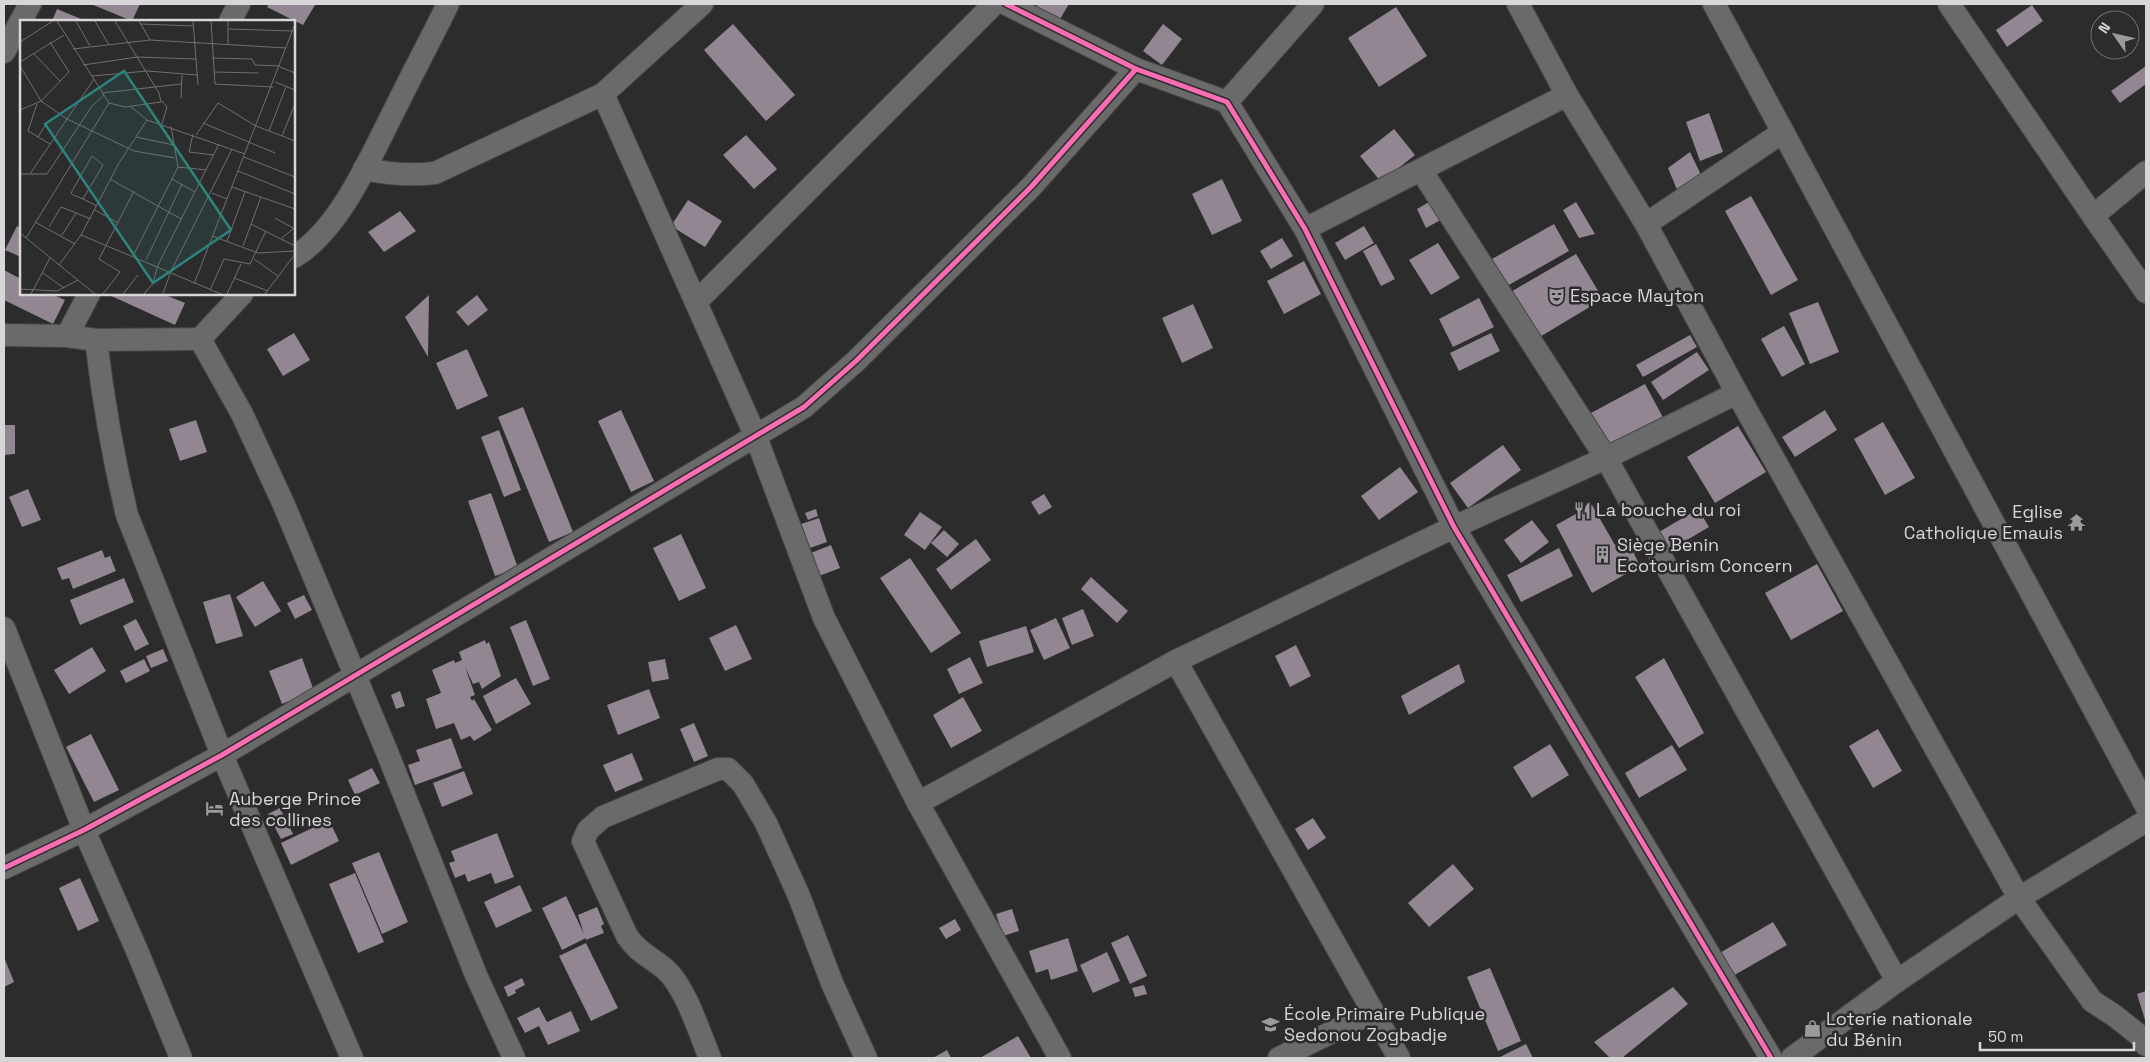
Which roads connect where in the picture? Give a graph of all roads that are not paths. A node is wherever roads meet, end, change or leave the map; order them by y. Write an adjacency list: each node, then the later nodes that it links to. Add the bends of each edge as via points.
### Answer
1 (30, 4): 11 (street)
2 (239, 4): 12 (street)
3 (448, 4): 20 (street)
4 (702, 4): 16 (street)
5 (994, 4): 30 (street)
6 (1006, 4): 15 (street)
7 (1313, 4): 18 (street)
8 (1518, 4): 17 (street)
9 (1714, 4): 19 (street)
10 (1950, 4): 23 (street)
11 (21, 20)
12 (231, 20)
13 (20, 22): 14 (street)
14 (4, 52)
15 (1136, 69): 18 (street); 36 (street, via 1031,187 856,361 804,407)
16 (603, 94): 20 (street, via 435,173 414,176); 30 (street)
17 (1567, 96): 21 (street); 24 (street)
18 (1227, 102): 25 (street)
19 (1783, 132): 24 (street); 44 (street)
20 (364, 169): 26 (street, via 321,236)
21 (1421, 170): 25 (street); 37 (street)
22 (2146, 172): 23 (street)
23 (2093, 216): 27 (street)
24 (1646, 224): 35 (street)
25 (1305, 229): 38 (street)
26 (295, 256)
27 (2146, 292)
28 (88, 295): 32 (street)
29 (241, 295): 34 (street)
30 (696, 302): 36 (street)
31 (4, 335): 32 (street)
32 (67, 336): 33 (street)
33 (96, 340): 34 (street); 42 (street, via 112,445 127,515)
34 (200, 340): 41 (street, via 242,414 284,505)
35 (1737, 393): 37 (street); 48 (street)
36 (756, 437): 41 (street); 43 (street, via 824,618)
37 (1606, 458): 38 (street); 49 (street)
38 (1454, 528): 40 (street); 60 (street)
39 (4, 628): 46 (street)
40 (1176, 661): 43 (street); 50 (street)
41 (355, 677): 42 (street); 54 (street, via 476,975)
42 (222, 755): 46 (street); 53 (street)
43 (918, 803): 57 (street)
44 (2146, 806)
45 (2146, 821): 48 (street)
46 (84, 830): 47 (street); 52 (street)
47 (4, 868)
48 (2019, 898): 49 (street); 51 (street, via 2092,1001 2140,1036)
49 (1897, 981): 61 (street)
50 (1373, 1012): 58 (street); 59 (street)
51 (2146, 1045)
52 (181, 1058)
53 (352, 1058)
54 (514, 1058)
55 (710, 1058): 56 (street, via 680,987 668,971 635,948 626,936 583,841 588,830 603,817 718,769 728,769 743,784 766,823)
56 (866, 1058)
57 (1060, 1058)
58 (1279, 1058)
59 (1399, 1058)
60 (1771, 1058)
61 (1792, 1058)

